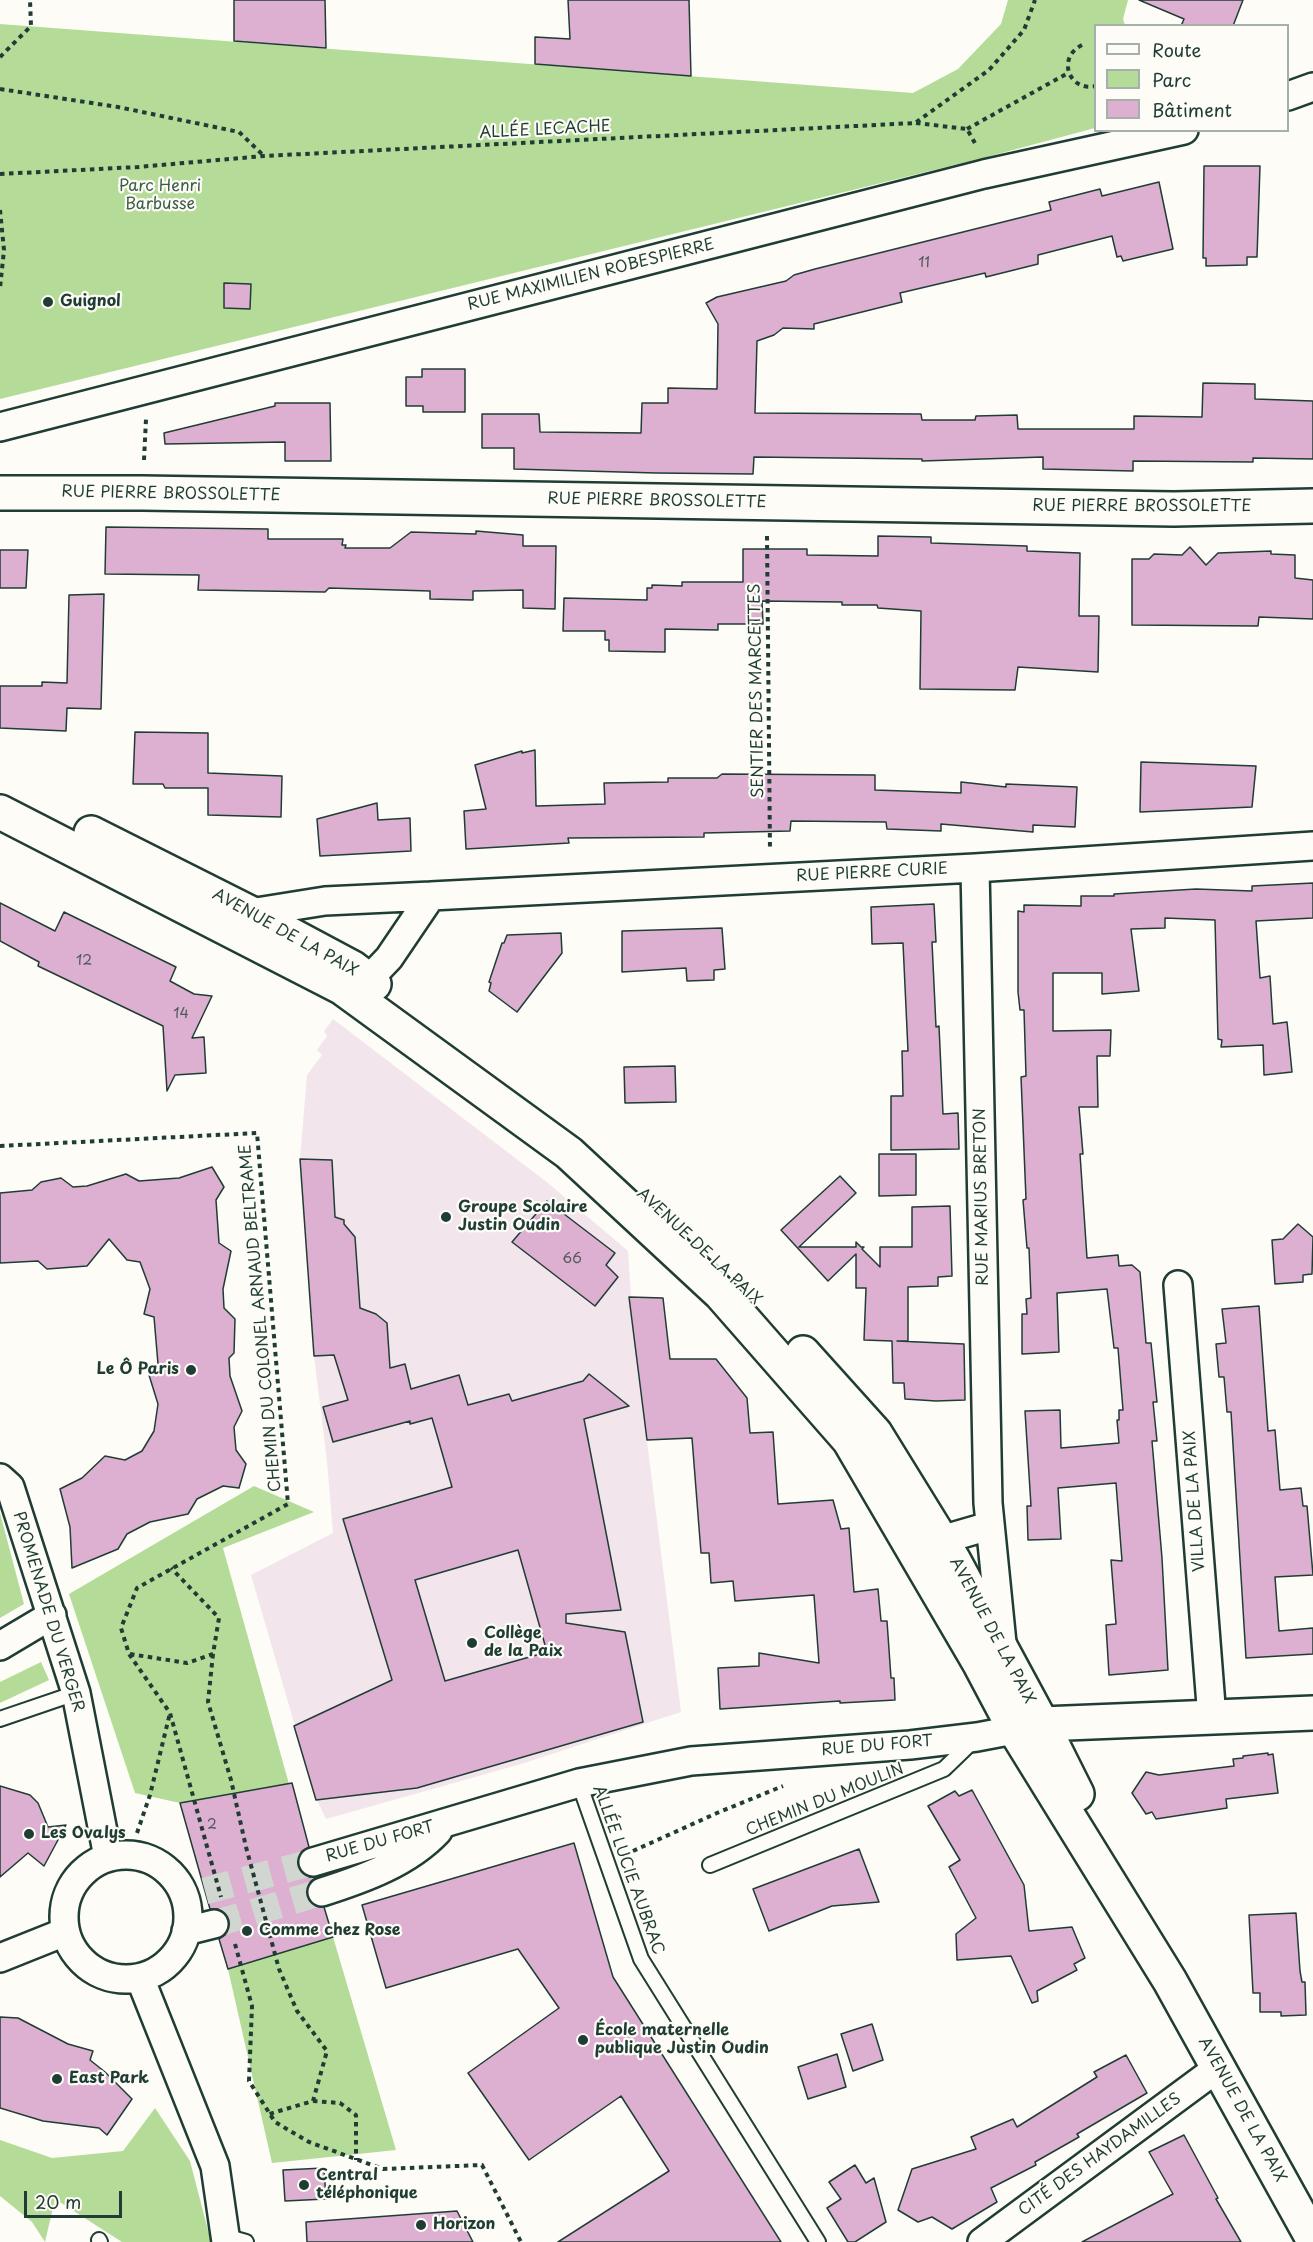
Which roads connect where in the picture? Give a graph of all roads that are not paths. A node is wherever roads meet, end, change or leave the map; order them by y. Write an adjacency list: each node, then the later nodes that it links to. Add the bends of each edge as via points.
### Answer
1 (1313, 87): 2 (street)
2 (1289, 95)
3 (1175, 132): 4 (street, RUE MAXIMILIEN ROBESPIERRE, via 984,174)
4 (0, 427)
5 (0, 493): 6 (main road, RUE PIERRE BROSSOLETTE, via 1173,509)
6 (1313, 506)
7 (0, 788): 12 (main road, AVENUE DE LA PAIX)
8 (0, 812): 12 (main road, AVENUE DE LA PAIX)
9 (1313, 846): 10 (street, RUE PIERRE CURIE)
10 (975, 868): 11 (street, RUE PIERRE CURIE); 16 (street, RUE MARIUS BRETON)
11 (431, 896): 12 (street, RUE PIERRE CURIE, via 325,901); 13 (street, via 389,958)
12 (241, 922): 13 (main road, AVENUE DE LA PAIX)
13 (354, 983): 17 (main road, AVENUE DE LA PAIX, via 579,1137 742,1283 875,1433); 25 (main road, AVENUE DE LA PAIX, via 569,1153 721,1294 849,1440 980,1664)
14 (1178, 1285): 23 (street, VILLA DE LA PAIX)
15 (0, 1478): 18 (street, PROMENADE DU VERGER, via 10,1487)
16 (989, 1526): 17 (street); 20 (street, RUE MARIUS BRETON)
17 (941, 1540): 20 (main road, AVENUE DE LA PAIX)
18 (52, 1615): 19 (street); 21 (street, PROMENADE DU VERGER)
19 (0, 1646)
20 (1002, 1649): 25 (main road, AVENUE DE LA PAIX)
21 (76, 1693): 24 (lane); 29 (street, PROMENADE DU VERGER)
22 (1313, 1713): 23 (main road, RUE DU FORT)
23 (1212, 1718): 25 (main road, RUE DU FORT)
24 (0, 1719)
25 (1029, 1727): 26 (street, RUE DU FORT); 36 (main road, AVENUE DE LA PAIX)
26 (977, 1737): 27 (street, RUE DU FORT, via 691,1761); 31 (lane, CHEMIN DU MOULIN, via 944,1768)
27 (579, 1783): 28 (street, RUE DU FORT); 39 (lane, ALLÉE LUCIE AUBRAC, via 641,1959)
28 (447, 1822): 30 (street, RUE DU FORT); 32 (street, RUE DU FORT, via 432,1838 395,1862)
29 (108, 1857): 33 (street, via 84,1871 67,1895 63,1913); 35 (street, via 128,1854 148,1859 166,1869 179,1885 212,1911 187,1904 186,1931 173,1958)
30 (313, 1862)
31 (710, 1865)
32 (322, 1893)
33 (65, 1932): 34 (street); 35 (street, via 86,1965 112,1977)
34 (0, 1958)
35 (140, 1978): 37 (street, via 215,2166)
36 (1219, 2067): 38 (main road, AVENUE DE LA PAIX); 40 (street, CITÉ DES HAYDAMILLES)
37 (233, 2240)
38 (1313, 2240)
39 (818, 2242)
40 (982, 2242)

